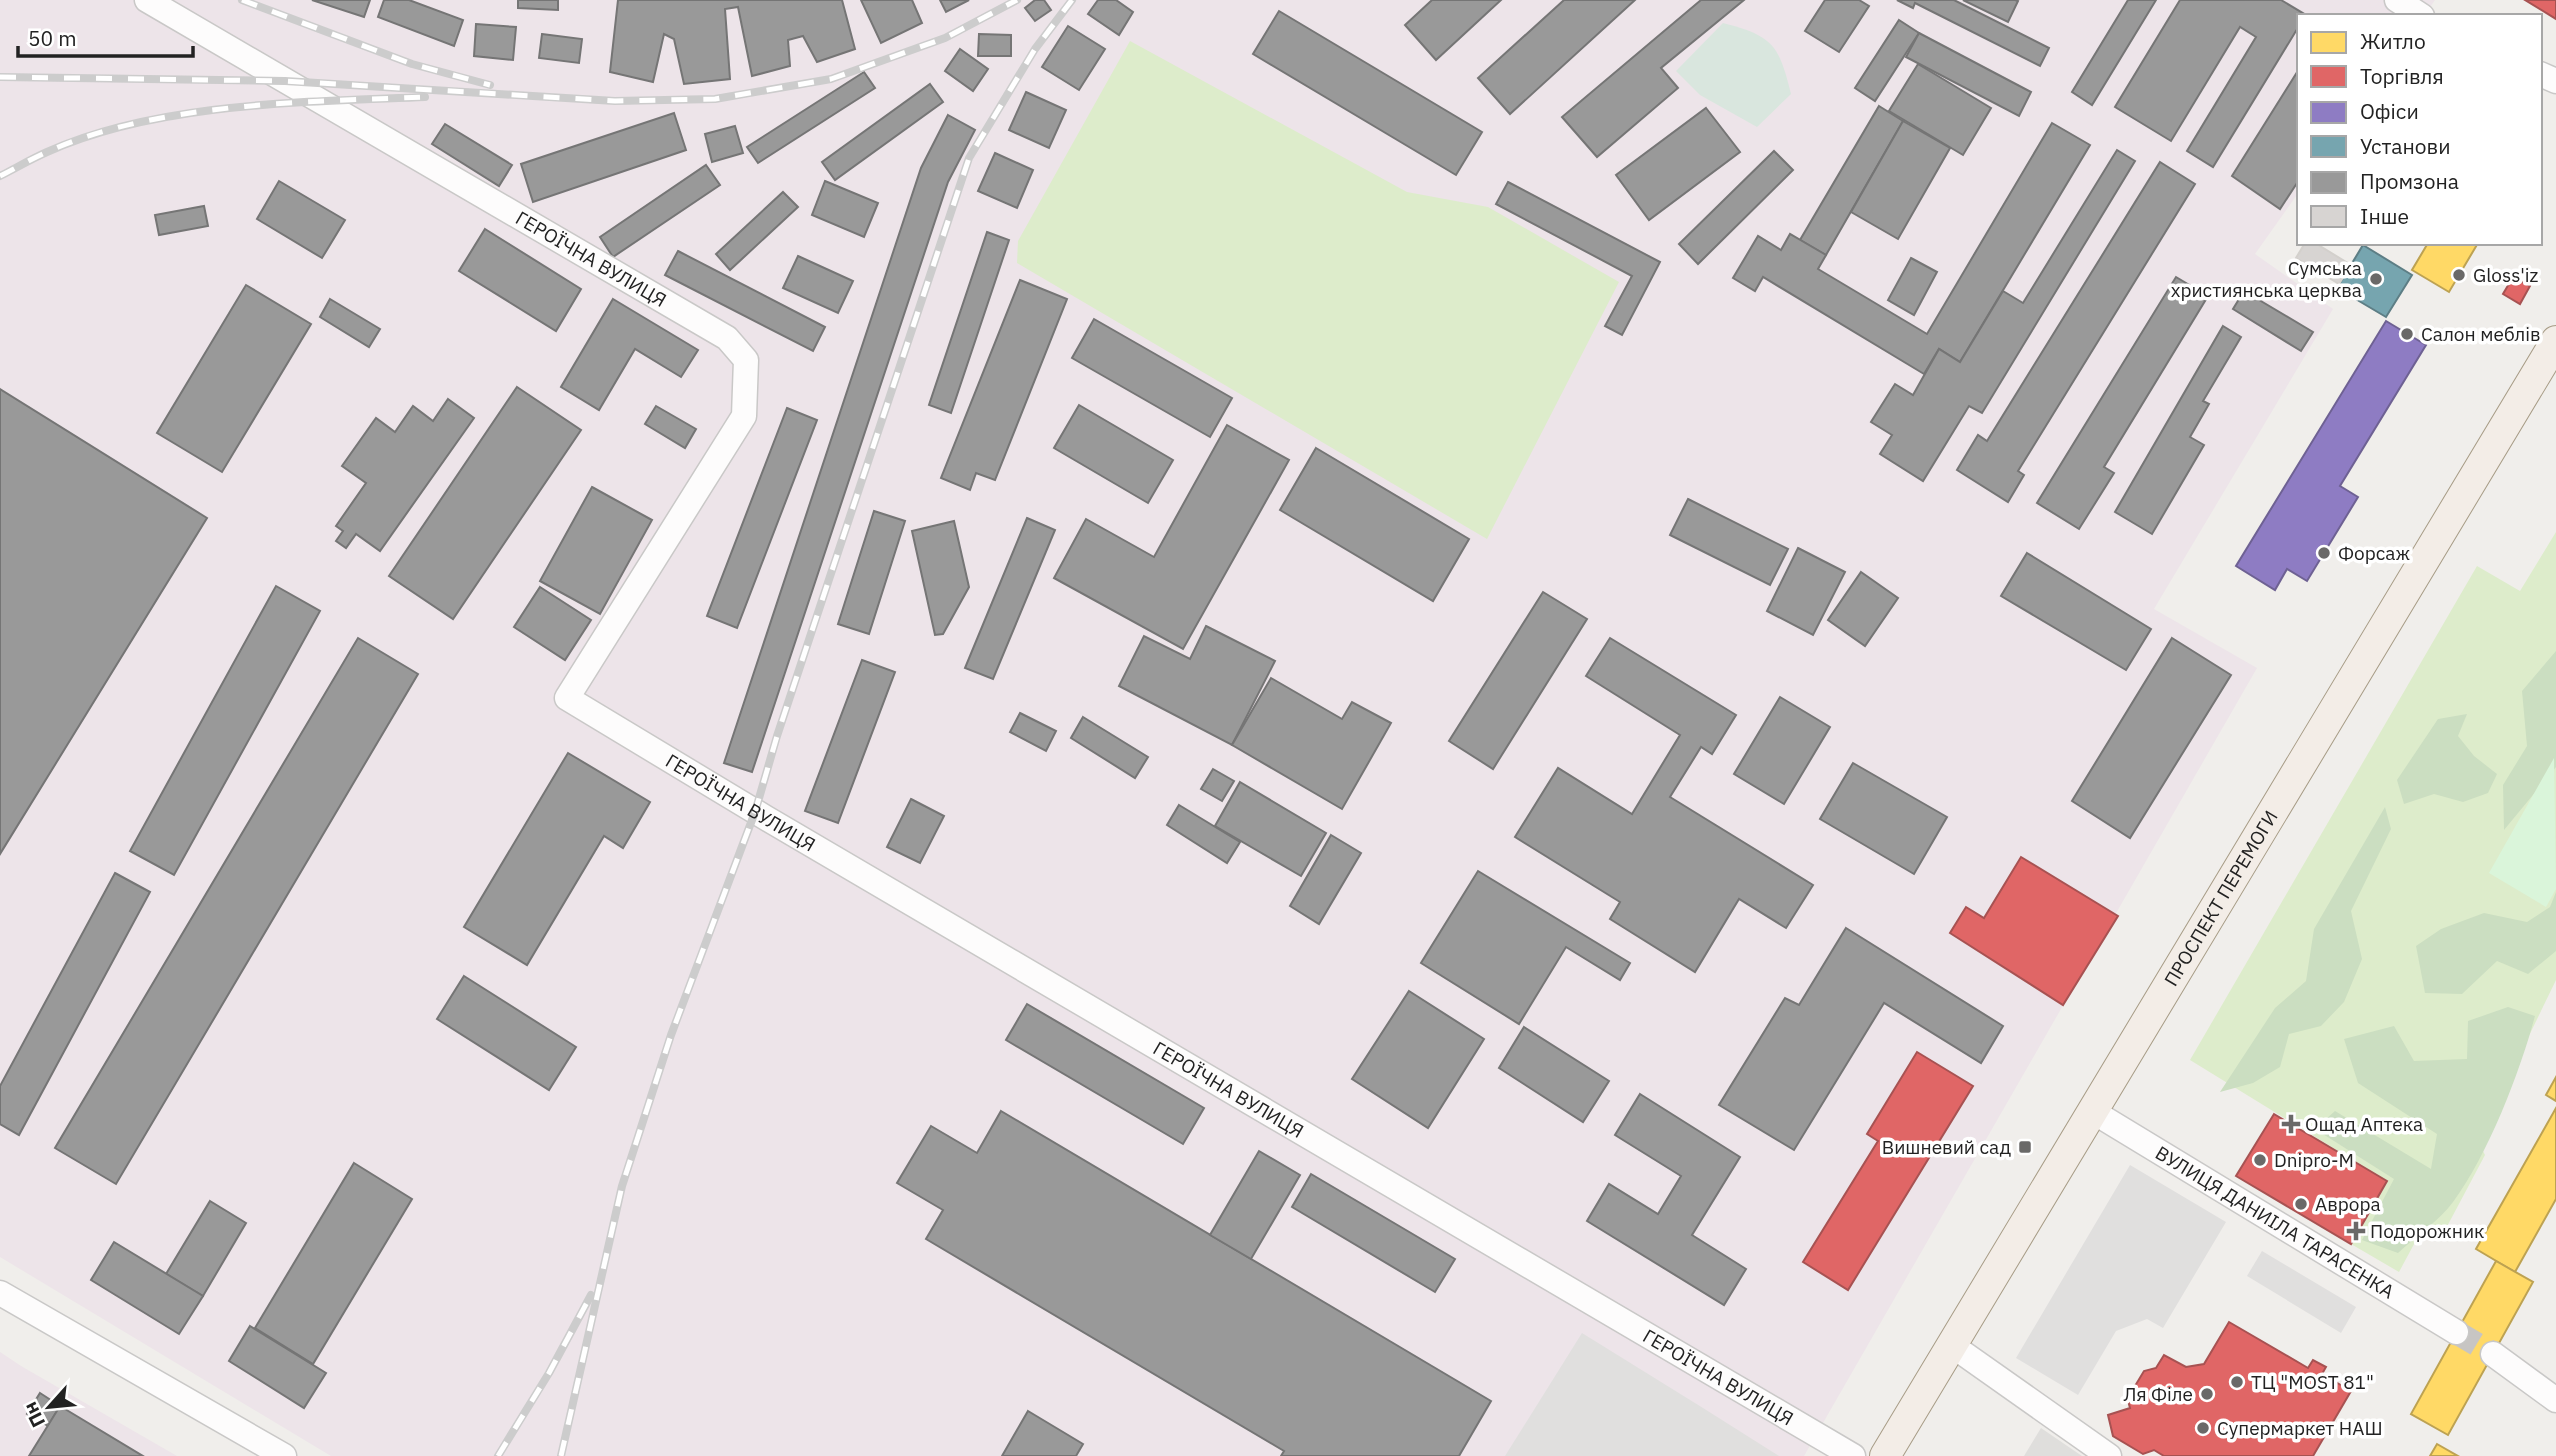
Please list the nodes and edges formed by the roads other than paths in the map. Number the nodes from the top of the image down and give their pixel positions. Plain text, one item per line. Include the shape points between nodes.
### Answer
1 (147, 0) edge
2 (2397, 0) edge
3 (2420, 14) edge
4 (2556, 341) edge
5 (2092, 1111) junction
6 (0, 1293) edge
7 (2456, 1332) tunnel mouth
8 (1952, 1346) junction
9 (2493, 1354) tunnel mouth
10 (2556, 1400) edge
11 (284, 1456) edge
12 (1853, 1456) edge
13 (1885, 1456) edge
14 (2109, 1456) edge

1 - 12 street, ГЕРОЇЧНА ВУЛИЦЯ via 727,338 746,360 744,416 567,698
2 - 3 street
4 - 5 main road, ПРОСПЕКТ ПЕРЕМОГИ
5 - 7 street, ВУЛИЦЯ ДАНИІЛА ТАРАСЕНКА
5 - 8 main road, ПРОСПЕКТ ПЕРЕМОГИ
6 - 11 street
8 - 13 main road, ПРОСПЕКТ ПЕРЕМОГИ
8 - 14 street
9 - 10 street

